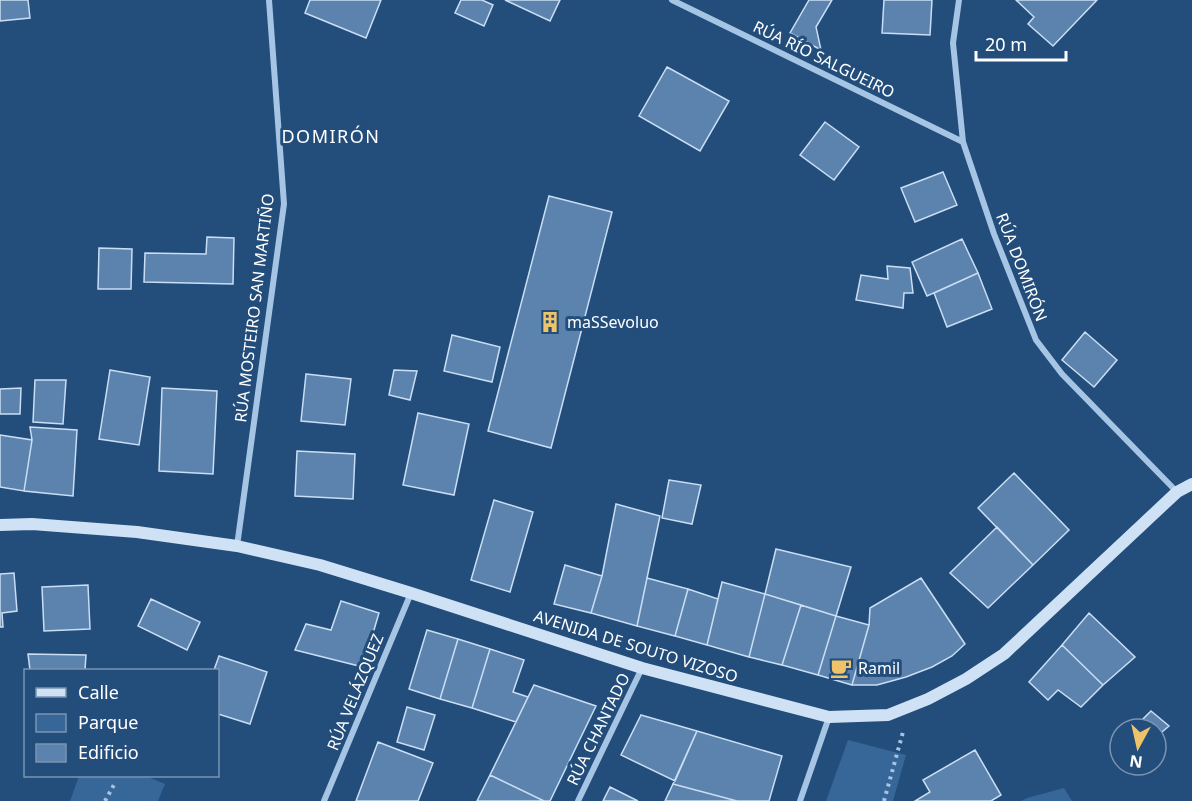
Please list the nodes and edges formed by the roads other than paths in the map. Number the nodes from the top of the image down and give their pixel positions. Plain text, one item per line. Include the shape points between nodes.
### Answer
1 (269, 0) edge
2 (672, 0) edge
3 (959, 0) edge
4 (963, 142) junction
5 (1192, 484) edge
6 (1177, 492) junction
7 (0, 525) edge
8 (237, 546) junction
9 (411, 592) junction
10 (642, 668) junction
11 (829, 717) junction
12 (324, 801) edge
13 (578, 801) edge
14 (800, 801) edge

1 - 8 street, RÚA MOSTEIRO SAN MARTIÑO via 284,204
2 - 4 street, RÚA RÍO SALGUEIRO
3 - 4 street, RÚA DOMIRÓN via 953,43
4 - 6 street, RÚA DOMIRÓN via 1035,340 1062,374
5 - 6 street, AVENIDA DE SOUTO VIZOSO
6 - 11 street, AVENIDA DE SOUTO VIZOSO via 1004,654 966,679 888,715
7 - 8 street, AVENIDA DE SOUTO VIZOSO via 137,532
8 - 9 street, AVENIDA DE SOUTO VIZOSO
9 - 10 street, AVENIDA DE SOUTO VIZOSO
9 - 12 street, RÚA VELÁZQUEZ
10 - 11 street, AVENIDA DE SOUTO VIZOSO
10 - 13 street, RÚA CHANTADO
11 - 14 street

